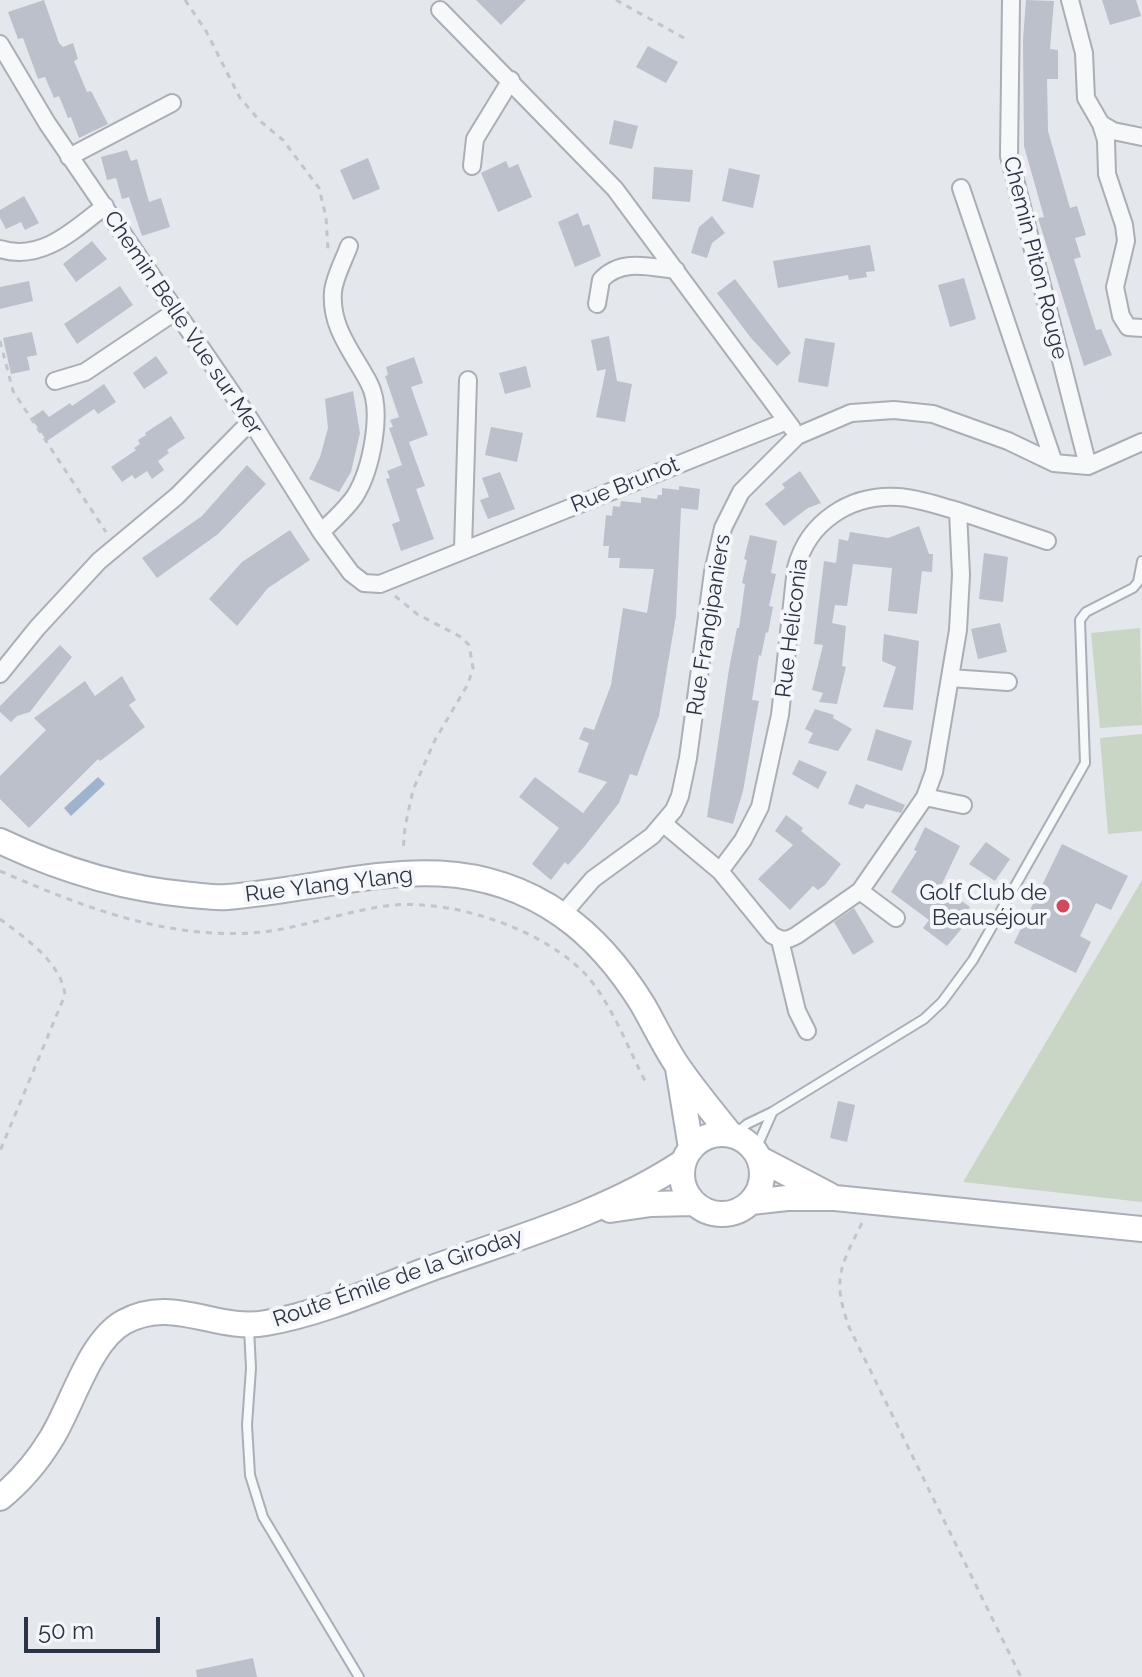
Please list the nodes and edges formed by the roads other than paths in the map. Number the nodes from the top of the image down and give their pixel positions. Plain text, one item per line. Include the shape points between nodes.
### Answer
1 (1011, 0) edge
2 (1070, 0) edge
3 (440, 10) dead end
4 (3, 55) edge
5 (511, 80) junction
6 (172, 103) dead end
7 (1101, 124) junction
8 (1142, 137) edge
9 (69, 157) junction
10 (472, 166) dead end
11 (961, 188) dead end
12 (105, 206) junction
13 (349, 246) dead end
14 (0, 249) edge
15 (676, 270) junction
16 (597, 304) dead end
17 (176, 311) junction
18 (1142, 328) edge
19 (468, 380) dead end
20 (55, 381) dead end
21 (251, 421) junction
22 (787, 421) junction
23 (797, 436) junction
24 (1142, 442) edge
25 (1054, 463) junction
26 (1088, 466) junction
27 (958, 511) junction
28 (321, 532) junction
29 (1047, 541) dead end
30 (463, 549) junction
31 (1142, 561) edge
32 (380, 584) joint
33 (0, 674) edge
34 (950, 678) junction
35 (1008, 682) dead end
36 (925, 797) junction
37 (963, 805) dead end
38 (664, 824) junction
39 (0, 841) edge
40 (720, 871) junction
41 (860, 891) junction
42 (562, 915) junction
43 (896, 918) dead end
44 (780, 940) junction
45 (807, 1031) dead end
46 (678, 1066) junction
47 (772, 1112) junction
48 (732, 1135) junction
49 (687, 1155) junction
50 (758, 1155) junction
51 (835, 1198) junction
52 (751, 1202) junction
53 (694, 1203) junction
54 (557, 1223) junction
55 (1142, 1229) edge
56 (249, 1324) junction
57 (0, 1498) edge
58 (359, 1677) edge

1 - 26 street, Chemin Piton Rouge via 1011,171
2 - 7 street via 1084,53 1086,98
3 - 5 street
4 - 9 street, Chemin Belle Vue sur Mer
5 - 10 street via 475,139
5 - 15 street via 615,189
6 - 9 street
7 - 8 street
7 - 18 street via 1107,174 1126,241 1115,287 1117,304 1128,327
9 - 12 street, Chemin Belle Vue sur Mer
11 - 25 street, Chemin Piton Rouge
12 - 14 street via 38,252
12 - 17 street, Chemin Belle Vue sur Mer
13 - 28 street via 333,290 333,307 346,347 371,385 375,424 370,462 355,495
15 - 16 street via 631,265 615,269 601,280
15 - 22 street
17 - 20 street via 85,372
17 - 21 street, Chemin Belle Vue sur Mer
19 - 30 street
21 - 28 street, Chemin Belle Vue sur Mer
21 - 33 street via 177,496 115,546
22 - 23 street
22 - 30 street, Rue Brunot
23 - 25 street, Rue Frangipaniers via 851,413 933,414
23 - 38 street, Rue Frangipaniers via 741,492 723,528 688,758 680,796
24 - 26 street, Rue Frangipaniers
25 - 26 street, Rue Frangipaniers
27 - 29 street, Rue Heliconia
27 - 34 street via 959,617
27 - 40 street, Rue Heliconia via 902,497 878,497 841,510 812,531 796,568 780,715 760,807
28 - 32 street, Chemin Belle Vue sur Mer via 351,573 364,583
30 - 32 street, Rue Brunot
31 - 47 lane via 1133,588 1080,620 1085,763 973,960 924,1019
34 - 35 street
34 - 36 street
36 - 37 street
36 - 41 street
38 - 40 street
38 - 42 street, Rue Frangipaniers via 593,879
39 - 42 main road, Rue Ylang Ylang via 86,876 152,891 225,898 402,872 460,875 507,885
40 - 44 street
41 - 43 street
41 - 44 street via 790,940
42 - 46 main road, Rue Ylang Ylang via 607,954
44 - 45 street
46 - 48 main road
46 - 49 main road
47 - 48 lane
47 - 50 lane
48 - 49 main road via 709,1136
48 - 50 main road
49 - 53 main road via 683,1185
49 - 54 main road via 654,1181
50 - 51 main road
50 - 52 main road via 762,1182
51 - 52 main road
51 - 55 main road
52 - 53 main road via 729,1214
53 - 54 main road via 618,1207
54 - 56 main road, Route Émile de la Giroday via 314,1311
56 - 57 main road, Route Émile de la Giroday via 166,1310 122,1323 96,1352 52,1439 20,1482
56 - 58 lane via 250,1475 263,1517

